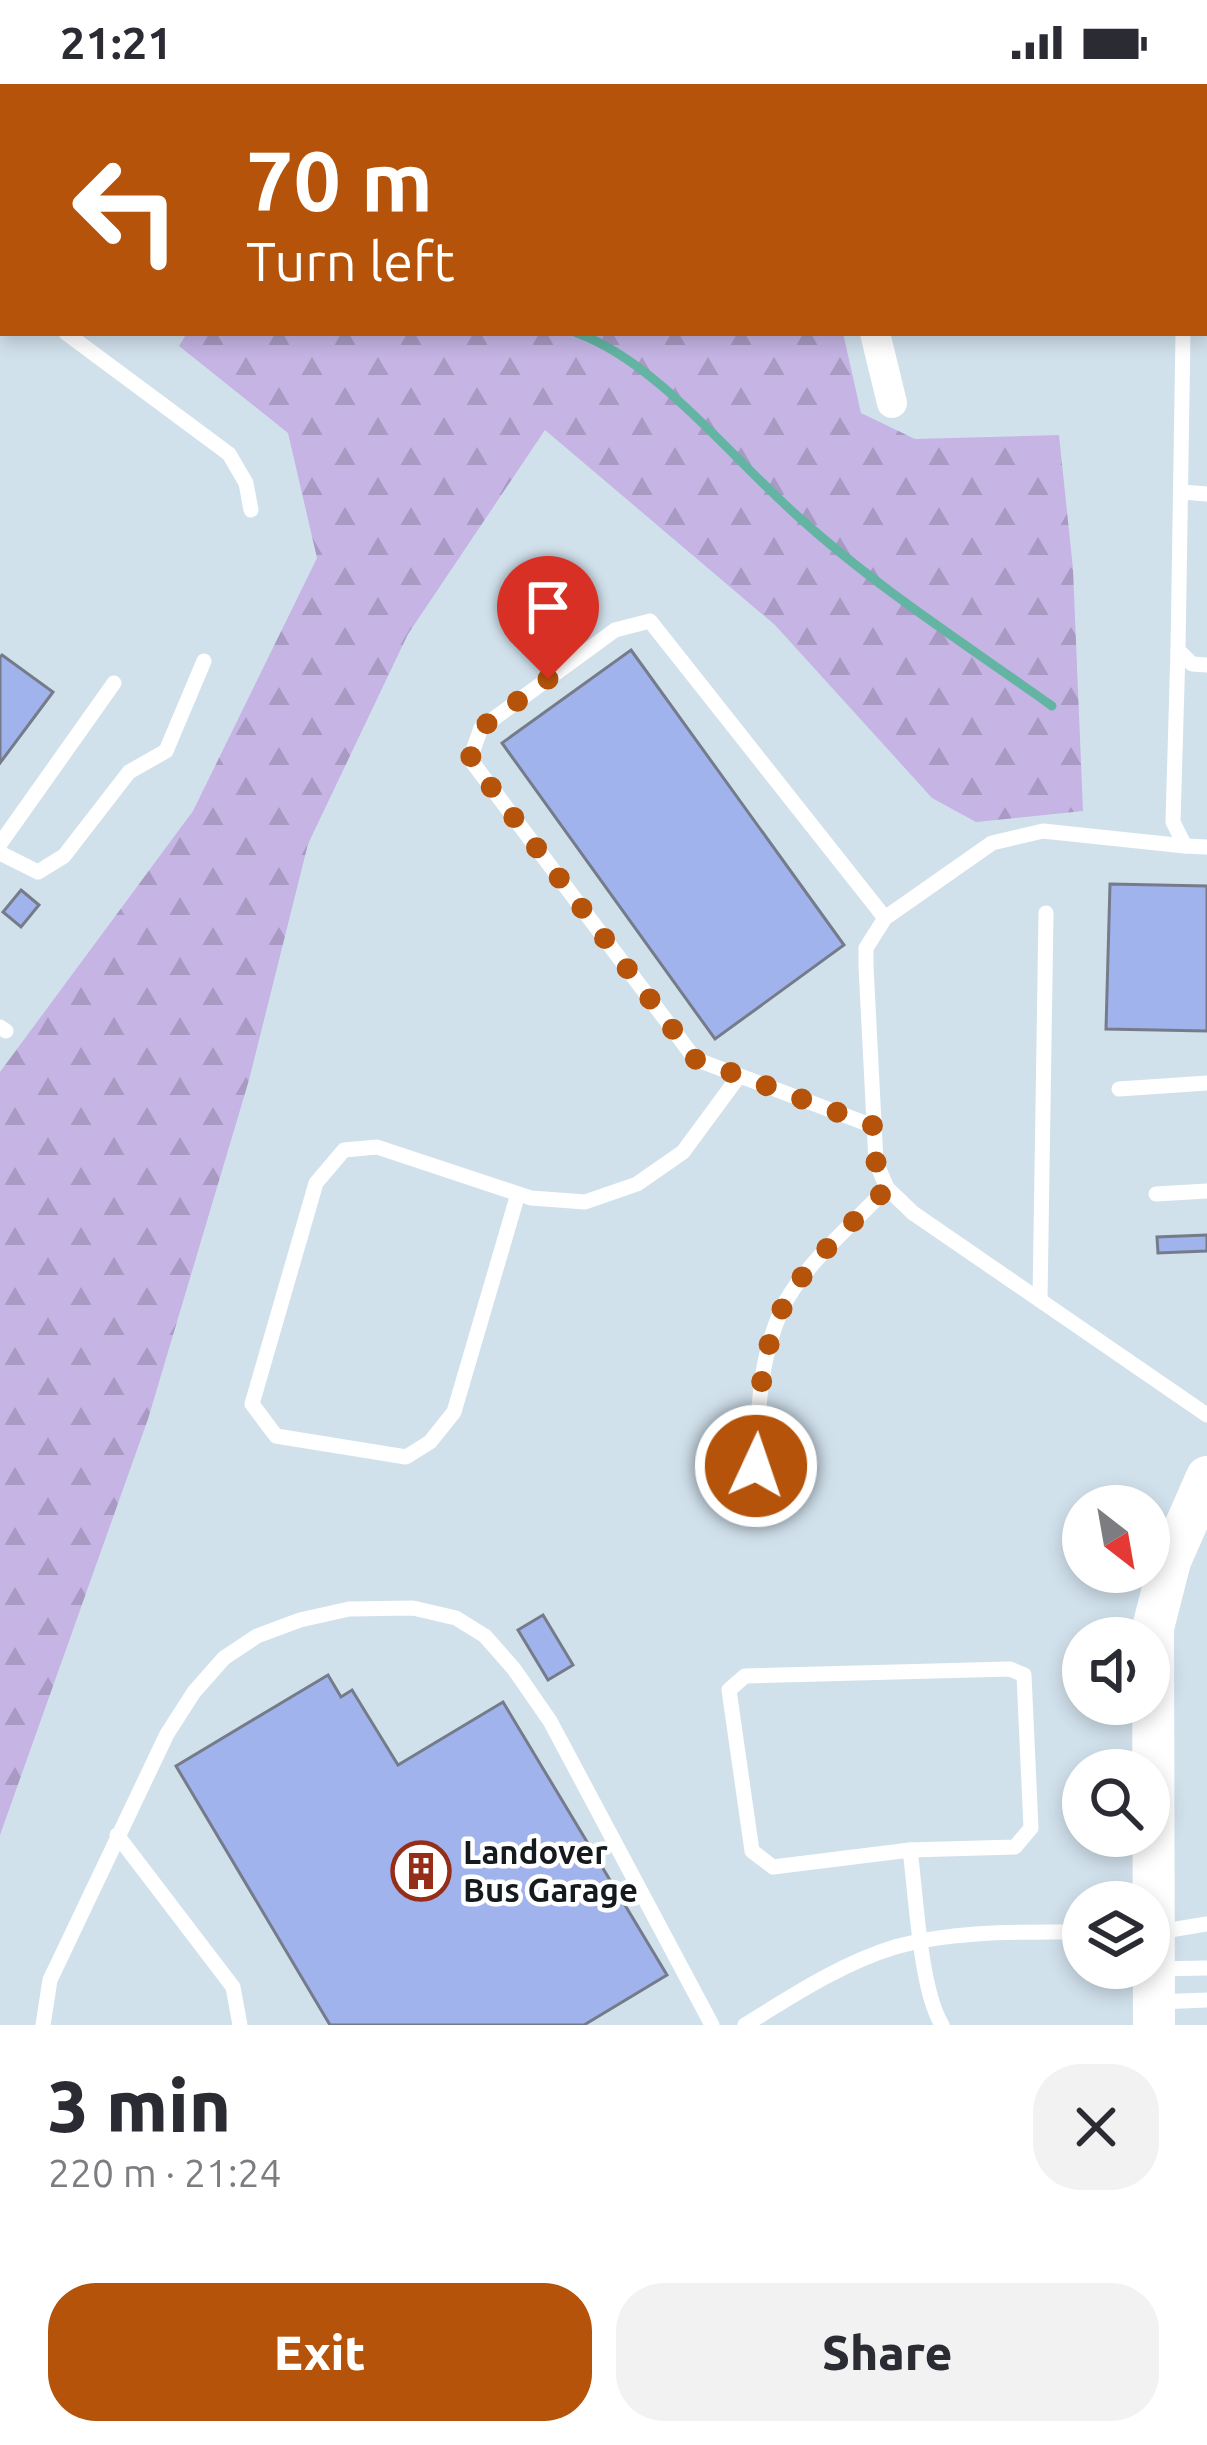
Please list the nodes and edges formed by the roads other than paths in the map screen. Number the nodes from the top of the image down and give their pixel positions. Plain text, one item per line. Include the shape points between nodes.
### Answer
1 (70, 336) edge
2 (876, 336) edge
3 (1183, 336) edge
4 (892, 403) dead end
5 (1183, 492) junction
6 (1207, 494) edge
7 (251, 510) dead end
8 (1178, 650) junction
9 (204, 662) dead end
10 (1207, 665) edge
11 (114, 682) dead end
12 (1185, 846) junction
13 (1207, 847) edge
14 (0, 848) edge
15 (1046, 913) dead end
16 (885, 918) junction
17 (739, 1076) junction
18 (1207, 1083) edge
19 (1119, 1088) dead end
20 (874, 1126) junction
21 (887, 1188) junction
22 (1207, 1191) edge
23 (1156, 1193) dead end
24 (518, 1194) junction
25 (1040, 1300) junction
26 (1207, 1415) edge
27 (756, 1466) dead end
28 (1207, 1477) edge
29 (118, 1835) junction
30 (910, 1850) junction
31 (1153, 1881) edge
32 (1207, 1924) edge
33 (1062, 1932) edge
34 (922, 1941) junction
35 (1170, 1957) edge
36 (1207, 1968) edge
37 (1170, 1971) edge
38 (1170, 1981) edge
39 (1207, 2000) edge
40 (43, 2025) edge
41 (240, 2025) edge
42 (712, 2025) edge
43 (745, 2025) edge
44 (942, 2025) edge

1 - 7 lane via 230,454
2 - 4 street
3 - 5 lane
5 - 6 lane
5 - 8 lane
8 - 10 lane via 1192,664
8 - 12 lane via 1173,822
9 - 14 lane via 166,751 129,772 64,856 38,872
11 - 14 lane
12 - 13 lane
12 - 16 lane via 1043,831 1009,838
15 - 25 lane
16 - 17 lane via 650,621 615,630 481,728 470,759 695,1059
16 - 20 lane via 866,948
17 - 20 lane
17 - 24 lane via 683,1152 637,1184 585,1202
18 - 19 lane
20 - 21 lane
21 - 25 lane
21 - 27 lane via 782,1308 760,1381
22 - 23 lane
24 - 24 lane via 377,1147 344,1150 316,1183 252,1404 276,1436 406,1457 430,1442 454,1412
25 - 26 lane
28 - 31 main road via 1170,1561 1153,1628
29 - 40 lane via 50,1980
29 - 41 lane via 233,1987
29 - 42 lane via 194,1693 256,1636 349,1609 413,1608 456,1618 485,1636 550,1721
30 - 30 lane via 1015,1846 1031,1828 1024,1675 1010,1669 745,1676 729,1690 752,1852 772,1867
30 - 34 lane
32 - 35 lane
33 - 34 lane
34 - 43 lane via 838,1971
34 - 44 lane
36 - 37 lane
38 - 39 lane

